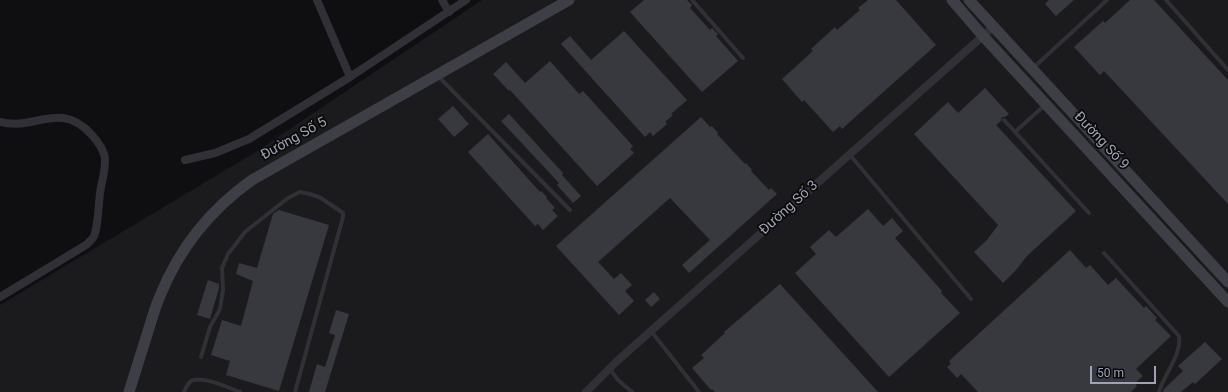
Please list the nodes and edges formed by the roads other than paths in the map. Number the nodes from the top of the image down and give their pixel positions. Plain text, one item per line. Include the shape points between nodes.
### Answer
1 (317, 0) edge
2 (442, 0) edge
3 (466, 0) edge
4 (569, 0) edge
5 (692, 0) edge
6 (952, 0) edge
7 (969, 0) edge
8 (1107, 0) edge
9 (1166, 0) edge
10 (449, 12) junction
11 (993, 27) junction
12 (983, 36) junction
13 (744, 58) dead end
14 (1032, 69) junction
15 (1228, 70) edge
16 (438, 75) junction
17 (350, 77) junction
18 (1046, 104) junction
19 (1004, 120) dead end
20 (0, 122) edge
21 (1015, 132) junction
22 (849, 154) junction
23 (185, 160) dead end
24 (570, 210) dead end
25 (1088, 213) dead end
26 (1104, 253) dead end
27 (1228, 282) edge
28 (0, 297) edge
29 (971, 298) dead end
30 (1228, 302) edge
31 (651, 331) junction
32 (201, 358) dead end
33 (610, 368) junction
34 (129, 392) edge
35 (184, 392) edge
36 (240, 392) edge
37 (295, 392) edge
38 (586, 392) edge
39 (632, 392) edge
40 (699, 392) edge
41 (1158, 392) edge

1 - 17 street
2 - 10 street
3 - 10 street
4 - 16 street, Đường Số 5
5 - 13 lane
6 - 12 street, Đường Số 9
7 - 11 street, Đường Số 9
8 - 14 lane
9 - 15 lane
10 - 17 street
11 - 12 street, Đường Số 3
11 - 14 street, Đường Số 9
12 - 18 street, Đường Số 9
12 - 22 street, Đường Số 3
14 - 27 street, Đường Số 9
16 - 24 lane
16 - 34 street, Đường Số 5 via 252,180 233,193 213,212 178,259 160,296
17 - 23 street via 249,139 215,153
18 - 21 lane
18 - 30 street, Đường Số 9
19 - 21 lane
20 - 28 street via 28,123 60,117 74,120 97,140 106,161 94,237 86,245
21 - 25 lane
22 - 29 lane
22 - 31 street, Đường Số 3
26 - 41 lane via 1179,336 1177,353
31 - 33 street, Đường Số 3
31 - 40 lane
32 - 37 lane via 210,327 220,309 223,290 222,268 228,254 245,232 288,198 300,192 310,194 340,210 343,217
33 - 38 street, Đường Số 3
33 - 39 lane via 618,380
35 - 36 lane via 190,382 202,380

